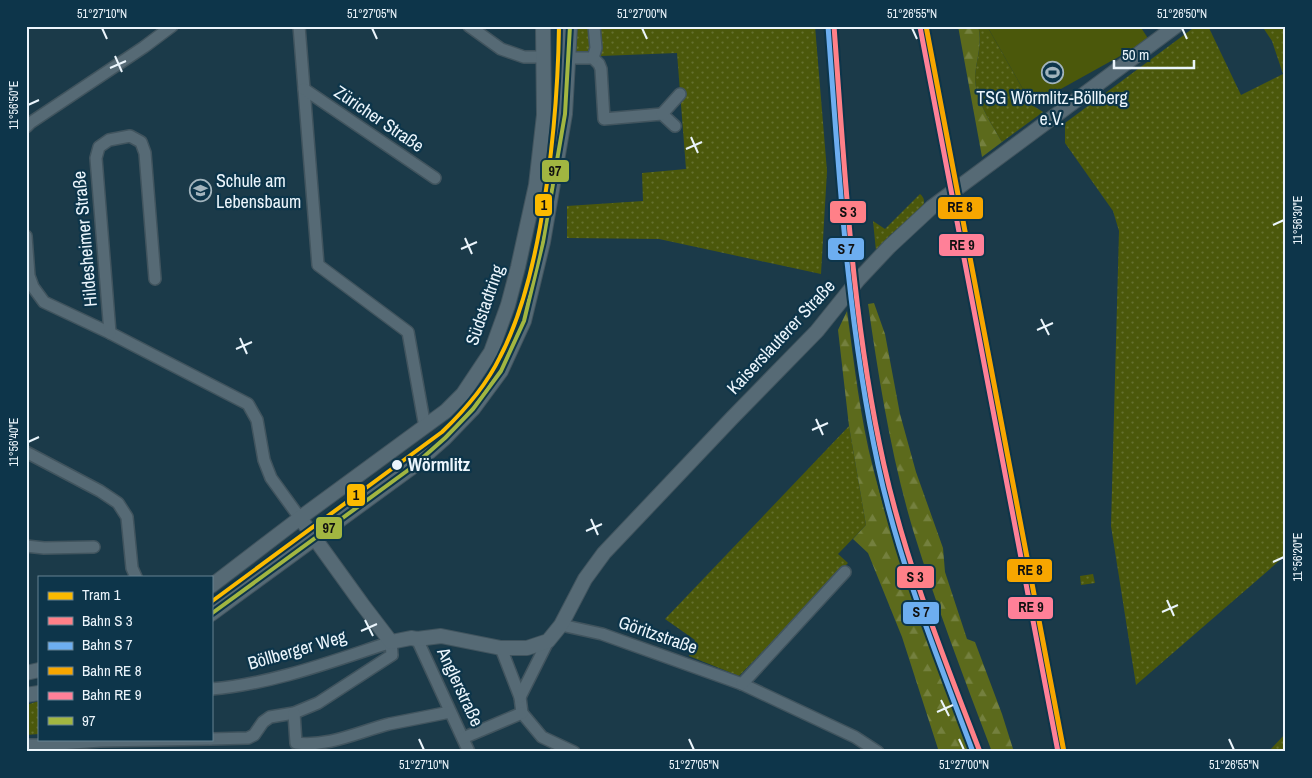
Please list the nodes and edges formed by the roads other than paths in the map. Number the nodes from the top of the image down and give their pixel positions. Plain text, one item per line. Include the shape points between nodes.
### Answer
1 (172, 26) edge
2 (299, 26) edge
3 (469, 26) edge
4 (543, 26) edge
5 (570, 26) edge
6 (594, 26) edge
7 (1176, 26) edge
8 (544, 58) junction
9 (569, 58) junction
10 (593, 58) junction
11 (304, 89) junction
12 (680, 94) dead end
13 (662, 114) junction
14 (675, 126) dead end
15 (26, 127) edge
16 (435, 178) dead end
17 (26, 236) edge
18 (155, 279) dead end
19 (110, 333) junction
20 (424, 427) junction
21 (26, 452) edge
22 (300, 518) junction
23 (315, 539) junction
24 (26, 546) edge
25 (94, 547) dead end
26 (845, 572) dead end
27 (136, 576) edge
28 (212, 585) edge
29 (212, 613) edge
30 (561, 625) junction
31 (417, 639) junction
32 (548, 641) junction
33 (391, 642) junction
34 (501, 648) junction
35 (742, 684) junction
36 (212, 689) edge
37 (520, 698) junction
38 (450, 712) junction
39 (522, 713) junction
40 (294, 714) junction
41 (464, 738) junction
42 (212, 739) edge
43 (155, 740) edge
44 (26, 745) edge
45 (573, 751) edge
46 (469, 752) edge
47 (878, 752) edge

1 - 15 street
2 - 11 street, Züricher Straße
3 - 8 street via 501,49 524,57
4 - 8 street, Südstadtring
5 - 9 street
6 - 10 street via 596,48
7 - 30 street, Kaiserslauterer Straße via 935,205 889,247 817,331 604,553 589,573
8 - 20 street, Südstadtring via 544,115 536,185 508,305 491,352 463,394
9 - 10 street
9 - 23 street via 563,132 539,260 524,321 501,371 473,410 445,438 399,478
10 - 13 street via 601,69 604,118
11 - 16 street, Züricher Straße
11 - 20 street, Züricher Straße via 318,265 408,332
12 - 13 street
13 - 14 street
17 - 19 street, Hildesheimer Straße via 30,276 33,287 44,302
18 - 19 street, Hildesheimer Straße via 145,153 141,142 130,136 109,140 99,148 96,158
19 - 22 street, Hildesheimer Straße via 248,404 257,420 264,460 271,478
20 - 22 street, Südstadtring
21 - 27 street via 118,503 127,517
22 - 23 street
22 - 28 street, Südstadtring
23 - 29 street
23 - 33 street
24 - 25 street
26 - 35 street
30 - 32 street
30 - 35 street, Göritzstraße via 602,634
31 - 33 street, Böllberger Weg
31 - 34 street, Böllberger Weg via 441,636
31 - 38 street, Anglerstraße
32 - 34 street, Böllberger Weg via 527,648
32 - 37 street
33 - 36 street, Böllberger Weg via 309,669
33 - 40 street via 392,655 318,703
34 - 37 street
35 - 47 street, Göritzstraße via 854,737
37 - 39 street
38 - 40 street via 311,745 296,743
38 - 41 street, Anglerstraße
39 - 41 street
39 - 45 street via 542,737
40 - 42 street via 270,717 248,738
41 - 46 street, Anglerstraße
43 - 44 street

